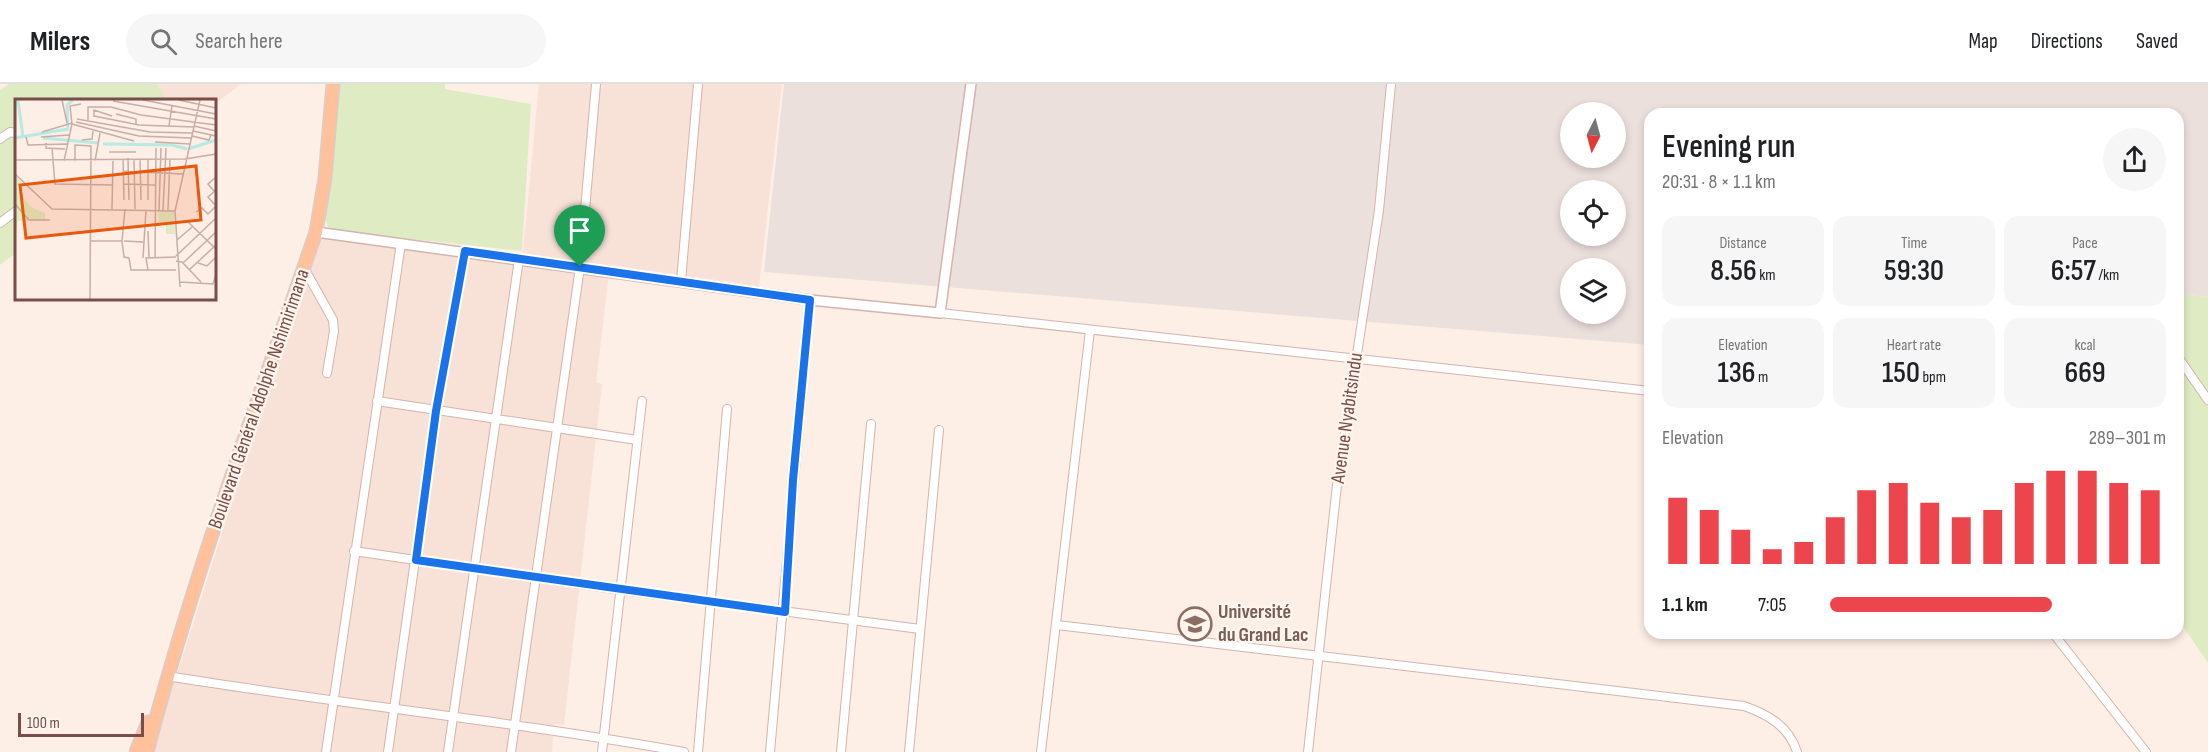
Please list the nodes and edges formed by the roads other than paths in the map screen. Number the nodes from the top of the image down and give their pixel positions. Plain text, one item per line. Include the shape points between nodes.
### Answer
1 (333, 84) edge
2 (596, 84) edge
3 (698, 84) edge
4 (971, 84) edge
5 (1391, 84) edge
6 (15, 134) edge
7 (0, 139) edge
8 (15, 212) edge
9 (0, 223) edge
10 (316, 232) junction
11 (401, 243) junction
12 (465, 251) junction
13 (519, 260) junction
14 (580, 267) junction
15 (304, 268) junction
16 (681, 281) junction
17 (810, 300) junction
18 (940, 314) junction
19 (1090, 330) junction
20 (1355, 357) junction
21 (2184, 366) edge
22 (327, 373) dead end
23 (1644, 390) edge
24 (2208, 400) edge
25 (377, 401) junction
26 (642, 401) dead end
27 (727, 409) dead end
28 (436, 411) junction
29 (497, 419) junction
30 (871, 424) dead end
31 (556, 428) junction
32 (939, 430) dead end
33 (637, 440) junction
34 (354, 551) junction
35 (416, 560) junction
36 (476, 569) junction
37 (535, 577) junction
38 (621, 590) junction
39 (710, 602) junction
40 (785, 612) junction
41 (852, 620) junction
42 (1057, 625) junction
43 (920, 629) junction
44 (2058, 639) edge
45 (1318, 654) junction
46 (167, 676) junction
47 (334, 702) junction
48 (156, 708) junction
49 (395, 710) junction
50 (453, 718) junction
51 (514, 726) junction
52 (603, 737) junction
53 (136, 752) edge
54 (147, 752) edge
55 (326, 752) edge
56 (388, 752) edge
57 (448, 752) edge
58 (511, 752) edge
59 (602, 752) edge
60 (684, 752) edge
61 (698, 752) edge
62 (770, 752) edge
63 (841, 752) edge
64 (909, 752) edge
65 (1041, 752) edge
66 (1308, 752) edge
67 (1797, 752) edge
68 (2146, 752) edge

1 - 10 main road, Boulevard Général Adolphe Nshimirimana
2 - 14 street
3 - 16 street
4 - 18 street
5 - 20 street, Avenue Nyabitsindu via 1379,210
6 - 7 street via 10,132
8 - 9 street
10 - 11 street
10 - 15 main road, Boulevard Général Adolphe Nshimirimana
11 - 12 street
11 - 25 street
12 - 13 street
12 - 28 street
13 - 14 street
13 - 29 street
14 - 16 street
14 - 31 street
15 - 22 street via 333,320
15 - 46 main road, Boulevard Général Adolphe Nshimirimana
16 - 17 street
17 - 18 street
17 - 40 street
18 - 19 street
19 - 20 street
19 - 42 street
20 - 23 street
20 - 45 street, Avenue Nyabitsindu
21 - 24 street
25 - 28 street
25 - 34 street
26 - 33 street
27 - 39 street
28 - 29 street
28 - 35 street
29 - 31 street
29 - 36 street
30 - 41 street
31 - 33 street
31 - 37 street
32 - 43 street
33 - 38 street
34 - 35 street
34 - 47 street
35 - 36 street
35 - 49 street
36 - 37 street
36 - 50 street
37 - 38 street
37 - 51 street
38 - 39 street
38 - 52 street
39 - 40 street
39 - 61 street
40 - 41 street
40 - 62 street
41 - 43 street
41 - 63 street
42 - 45 street
42 - 65 street
43 - 64 street
44 - 68 street
45 - 66 street, Avenue Nyabitsindu
45 - 67 street via 1744,706 1774,719
46 - 47 street
46 - 48 main road, Boulevard Général Adolphe Nshimirimana
47 - 49 street
47 - 55 street
48 - 53 main road, Boulevard Général Adolphe Nshimirimana
48 - 54 main road, Boulevard Général Adolphe Nshimirimana
49 - 50 street
49 - 56 street
50 - 51 street
50 - 57 street
51 - 52 street
51 - 58 street
52 - 59 street
52 - 60 street

